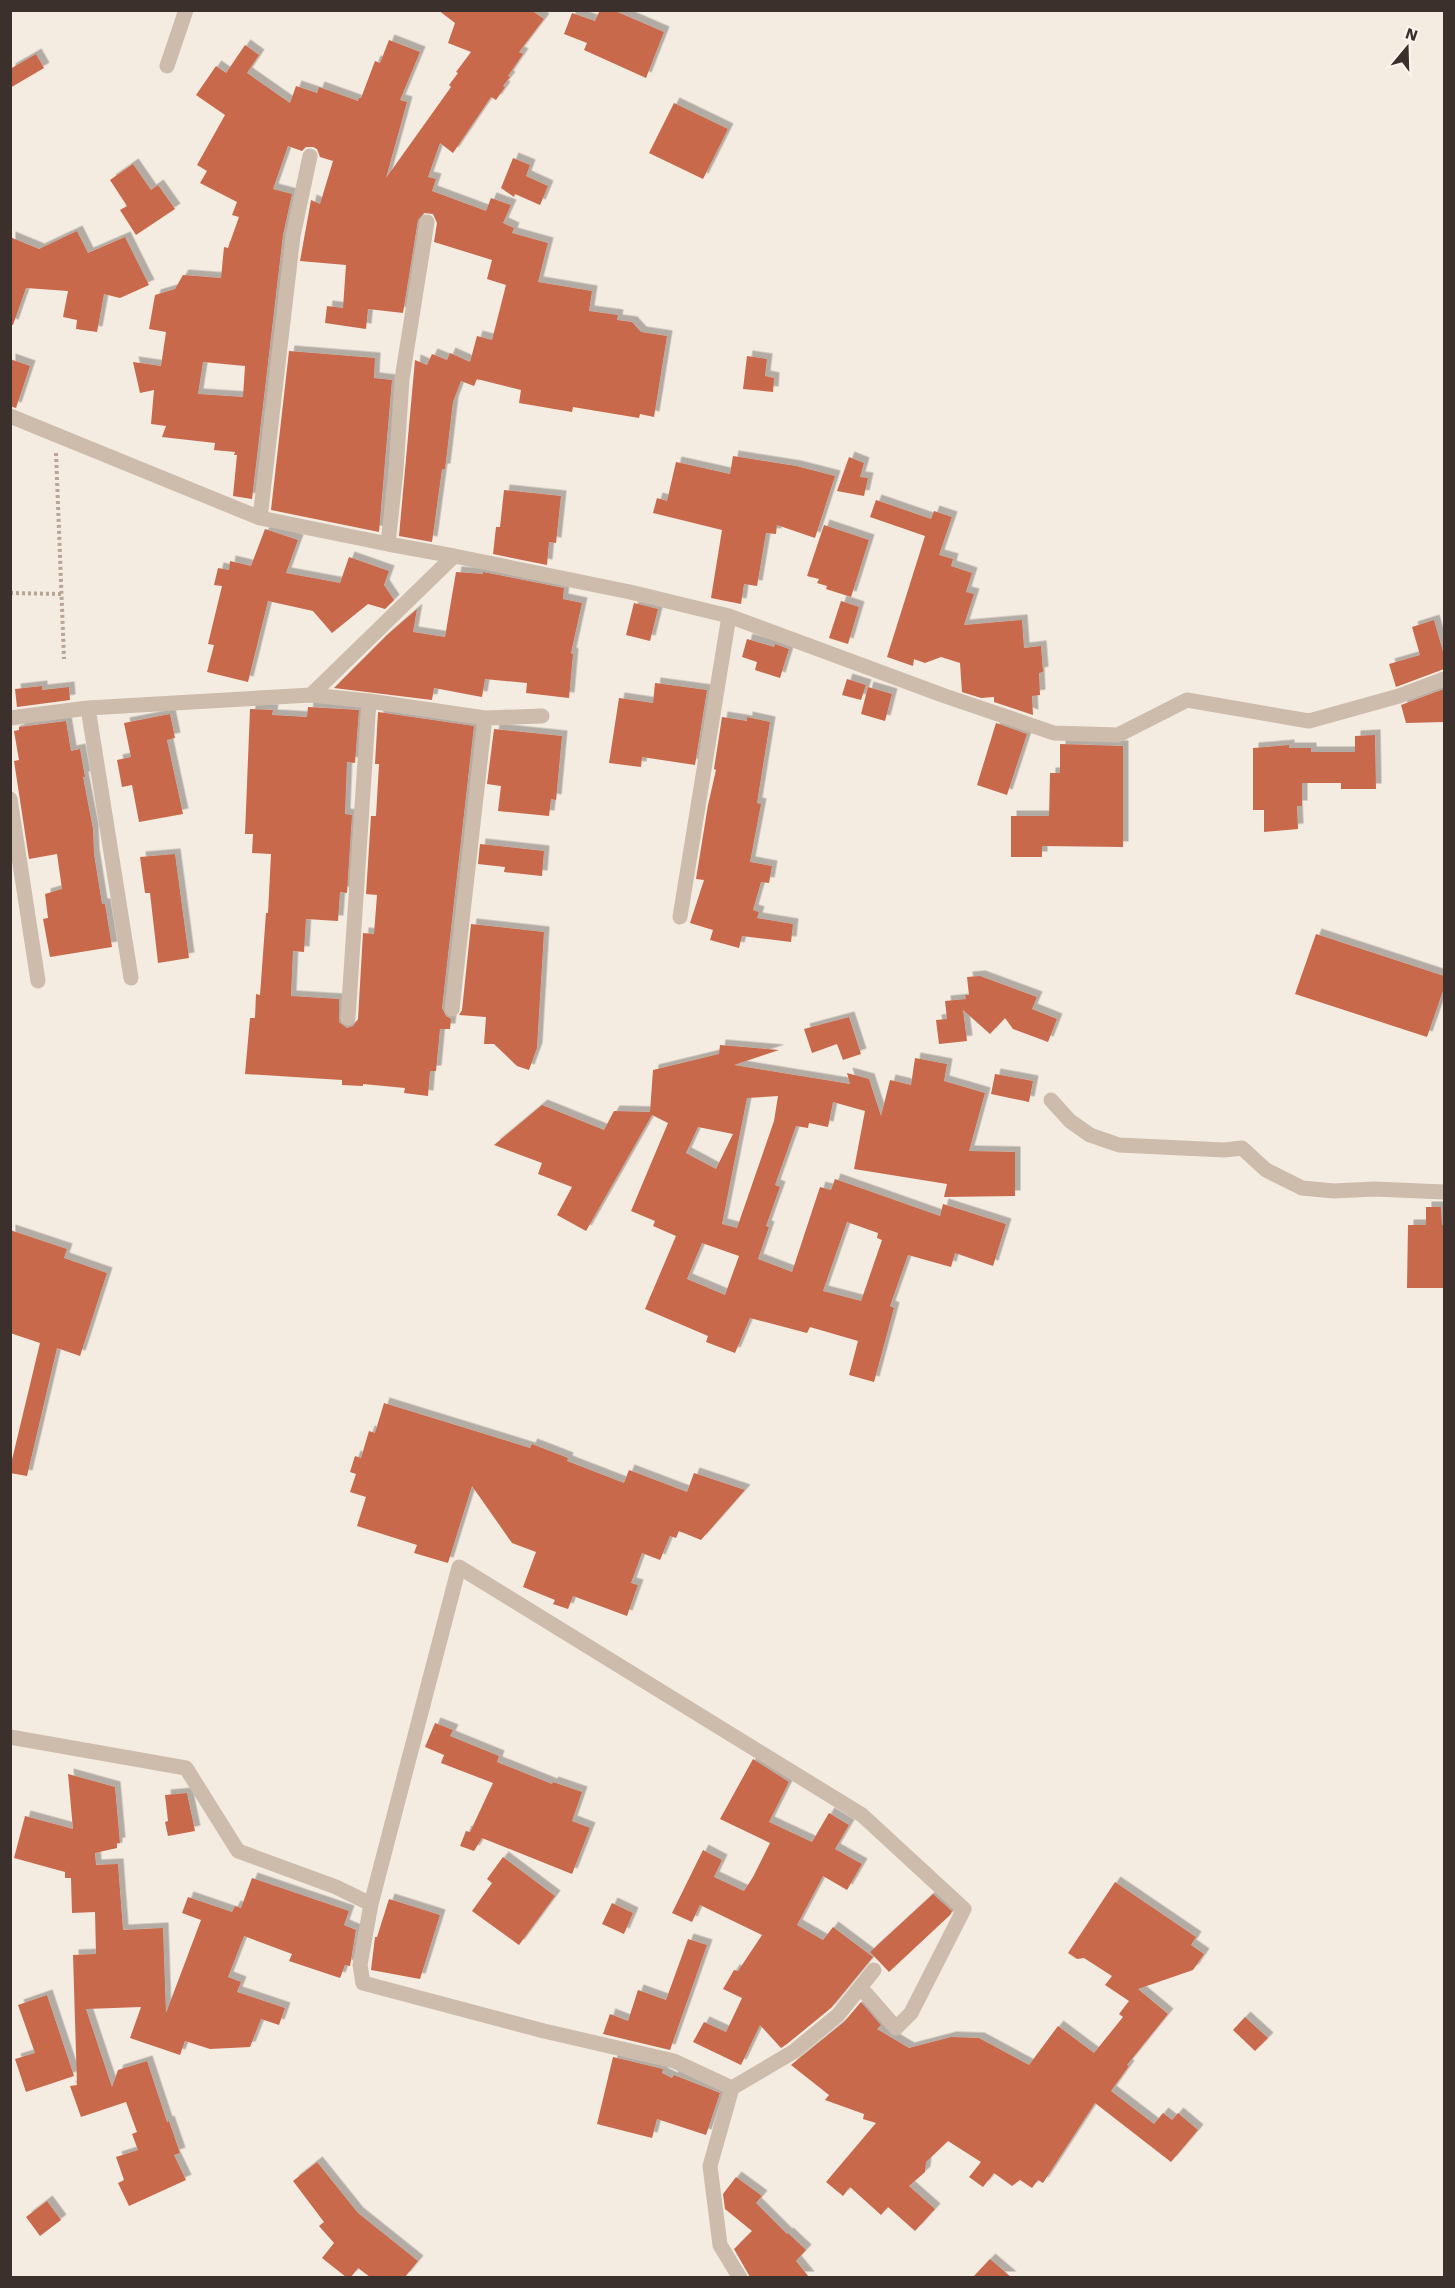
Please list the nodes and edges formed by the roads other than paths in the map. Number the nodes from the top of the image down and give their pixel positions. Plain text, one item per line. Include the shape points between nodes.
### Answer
1 (186, 10) edge
2 (167, 66) dead end
3 (310, 156) dead end
4 (427, 222) dead end
5 (10, 416) edge
6 (260, 518) junction
7 (388, 544) junction
8 (454, 556) junction
9 (729, 616) junction
10 (1444, 679) edge
11 (311, 695) junction
12 (369, 701) junction
13 (88, 708) junction
14 (542, 716) dead end
15 (10, 718) edge
16 (484, 718) junction
17 (10, 799) edge
18 (680, 917) dead end
19 (131, 978) dead end
20 (38, 981) dead end
21 (452, 1009) dead end
22 (348, 1018) dead end
23 (1051, 1100) dead end
24 (1444, 1192) edge
25 (10, 1737) edge
26 (371, 1904) junction
27 (874, 1970) dead end
28 (861, 1988) junction
29 (732, 2088) junction
30 (740, 2277) edge

1 - 2 street
3 - 6 street via 293,236
4 - 7 street via 402,379
5 - 6 street
6 - 7 street
7 - 8 street
8 - 9 street
8 - 11 street
9 - 10 street via 1054,733 1118,735 1187,700 1309,721
9 - 18 street
11 - 12 street
11 - 13 street
12 - 16 street
12 - 22 street
13 - 15 street
13 - 19 street
14 - 16 street
16 - 21 street
17 - 20 street
23 - 24 street via 1090,1135 1119,1145 1242,1148 1266,1170 1302,1188
25 - 26 street via 186,1768 238,1851
26 - 28 street via 459,1567 862,1815 964,1909 911,2013 896,2028
26 - 29 street via 360,1965 363,1983 674,2061
27 - 28 street
28 - 29 street via 838,2015 792,2052
29 - 30 street via 710,2166 720,2245

